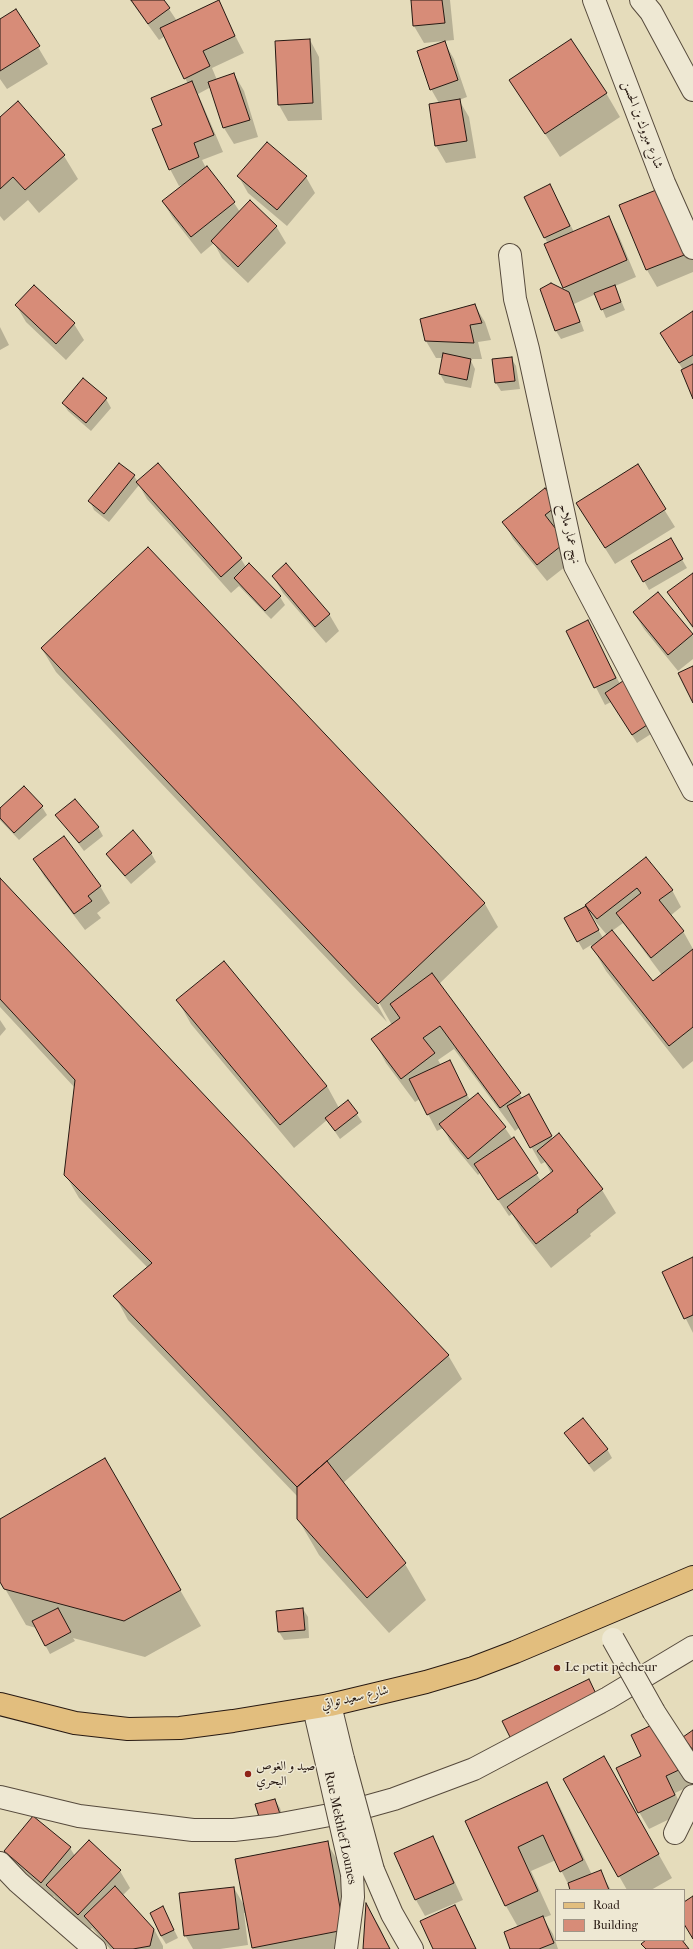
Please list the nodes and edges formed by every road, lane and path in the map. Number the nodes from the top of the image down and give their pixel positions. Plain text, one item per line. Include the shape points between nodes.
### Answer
1 (594, 0) edge
2 (641, 0) edge
3 (693, 90) edge
4 (693, 248) edge
5 (510, 255) dead end
6 (693, 790) edge
7 (693, 1577) edge
8 (603, 1616) junction
9 (693, 1647) edge
10 (0, 1704) edge
11 (322, 1706) junction
12 (335, 1762) junction
13 (693, 1772) edge
14 (693, 1796) edge
15 (0, 1797) edge
16 (675, 1833) dead end
17 (0, 1863) edge
18 (95, 1949) edge
19 (346, 1949) edge
20 (412, 1949) edge

1 - 4 street, شارع مبروك بن الحسن via 664,184
2 - 3 street via 651,12
5 - 6 street, نهج عمار ملاح via 514,299 528,348 575,566
7 - 8 main road, شارع سعيد تواتي
8 - 11 main road, شارع سعيد تواتي via 473,1668 426,1682
8 - 13 street, bridge via 654,1712
9 - 15 street via 608,1698 474,1769 394,1799 351,1811 276,1825 234,1830 193,1830 79,1816
10 - 11 main road, شارع سعيد تواتي via 75,1723 128,1729 180,1728
11 - 12 street
12 - 19 street, Rue Mekhlef Lounes, bridge via 352,1874 353,1897
12 - 20 street, bridge via 373,1870 392,1914
14 - 16 street
17 - 18 street via 18,1882

